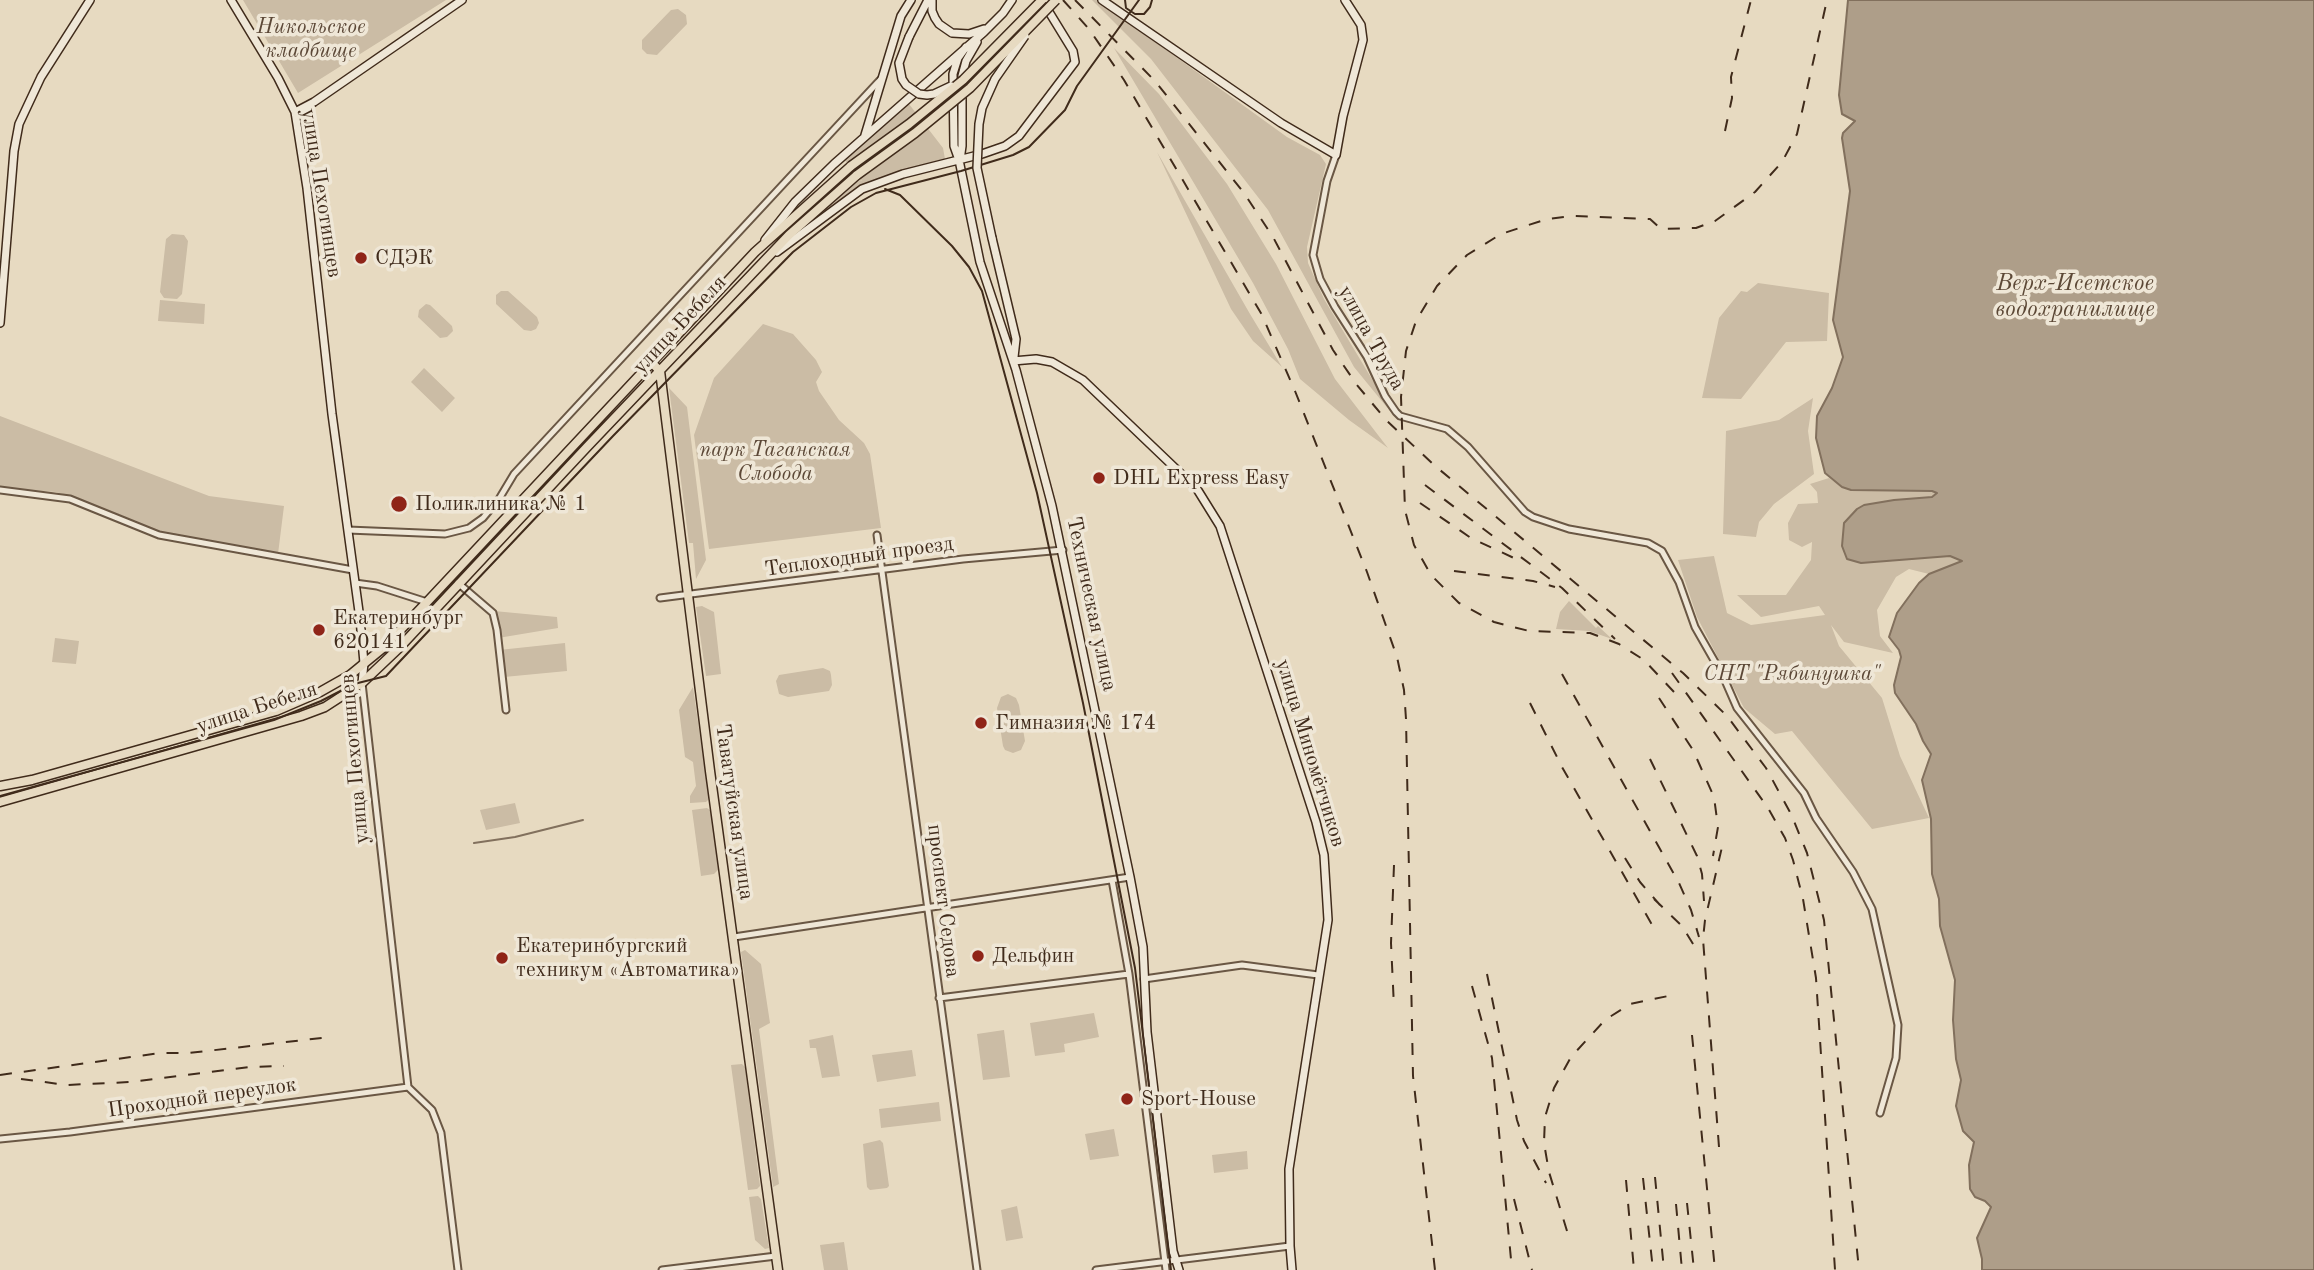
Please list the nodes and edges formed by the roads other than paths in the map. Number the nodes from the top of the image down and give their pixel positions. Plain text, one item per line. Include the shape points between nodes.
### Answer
1 (90, 0) edge
2 (231, 0) edge
3 (462, 0) edge
4 (901, 0) edge
5 (911, 0) edge
6 (930, 0) edge
7 (1012, 0) edge
8 (1042, 0) edge
9 (1056, 0) edge
10 (1102, 0) edge
11 (1345, 0) edge
12 (901, 16) junction
13 (996, 21) junction
14 (1033, 26) junction
15 (984, 32) junction
16 (966, 47) junction
17 (975, 69) junction
18 (880, 80) junction
19 (295, 112) junction
20 (864, 136) junction
21 (1336, 155) junction
22 (959, 160) junction
23 (755, 252) junction
24 (765, 261) junction
25 (0, 323) edge
26 (1013, 361) junction
27 (651, 362) junction
28 (660, 371) junction
29 (0, 490) edge
30 (348, 530) junction
31 (877, 535) dead end
32 (1063, 550) junction
33 (353, 570) junction
34 (883, 570) junction
35 (355, 583) junction
36 (458, 583) junction
37 (689, 596) junction
38 (660, 598) dead end
39 (427, 602) junction
40 (364, 663) junction
41 (362, 683) junction
42 (506, 710) dead end
43 (0, 786) edge
44 (0, 802) edge
45 (1130, 877) junction
46 (1112, 880) junction
47 (927, 908) junction
48 (734, 937) junction
49 (1129, 974) junction
50 (1318, 975) junction
51 (1144, 979) junction
52 (939, 999) junction
53 (408, 1087) junction
54 (1880, 1113) dead end
55 (0, 1139) edge
56 (1290, 1246) junction
57 (776, 1256) junction
58 (1176, 1261) junction
59 (1165, 1262) junction
60 (458, 1270) edge
61 (662, 1270) edge
62 (778, 1270) edge
63 (977, 1270) edge
64 (1096, 1270) edge
65 (1166, 1270) edge
66 (1179, 1270) edge
67 (1292, 1270) edge

1 - 25 main road via 41,77 19,124
2 - 19 main road, улица Пехотинцев
3 - 19 main road
4 - 12 main road
5 - 12 main road
6 - 13 main road via 939,24 952,33 968,34
6 - 17 main road, bridge via 899,63 902,79 919,94 934,94
7 - 13 main road, улица Бебеля
8 - 17 main road, улица Бебеля, bridge
8 - 22 main road, улица Бебеля via 1075,61 1018,136 996,150
9 - 14 main road, улица Бебеля, bridge
10 - 21 main road via 1281,123
11 - 21 main road via 1361,25 1363,40
12 - 18 main road
13 - 15 main road, улица Бебеля
14 - 24 main road, улица Бебеля, bridge via 952,103 858,175
14 - 26 main road, bridge via 995,79 979,124 977,168 1016,339
15 - 16 main road, улица Бебеля
15 - 22 main road, Техническая улица via 963,69
16 - 20 main road, улица Бебеля
16 - 22 main road, Техническая улица via 953,75 954,146
17 - 23 main road, улица Бебеля, bridge via 851,166
18 - 20 main road
18 - 30 street via 514,474 483,518 469,528 445,534
19 - 30 main road, улица Пехотинцев
20 - 23 main road, улица Бебеля via 795,202
21 - 54 street, улица Труда via 1313,255 1320,279 1396,412 1447,429 1532,517 1569,529 1648,543 1662,551 1737,708 1804,793 1853,872 1872,909 1898,1025 1896,1058
22 - 24 main road, улица Бебеля via 862,189
22 - 26 main road, Техническая улица via 979,258
23 - 27 main road, улица Бебеля
24 - 28 main road, улица Бебеля
26 - 32 main road, Техническая улица
26 - 50 main road, улица Миномётчиков via 1052,362 1083,380 1197,489 1220,526 1324,855 1328,919
27 - 28 main road
27 - 39 main road, улица Бебеля
28 - 36 main road, улица Бебеля
28 - 37 main road, Таватуйская улица
29 - 33 street via 70,499 159,535
30 - 33 main road, улица Пехотинцев
31 - 34 street, проспект Седова
32 - 34 street, Теплоходный проезд
32 - 45 main road, Техническая улица
33 - 35 main road, улица Пехотинцев
34 - 37 street, Теплоходный проезд
34 - 47 street, проспект Седова
35 - 39 street
35 - 40 main road, улица Пехотинцев
36 - 41 main road, улица Бебеля
36 - 42 street via 493,613
37 - 38 street, Теплоходный проезд
37 - 48 main road, Таватуйская улица
39 - 40 main road, улица Бебеля
40 - 41 main road, улица Пехотинцев
40 - 43 main road, улица Бебеля via 336,684 276,711
41 - 44 main road, улица Бебеля via 301,716
41 - 53 street, улица Пехотинцев
45 - 46 street
45 - 51 main road, Техническая улица
46 - 47 street
46 - 49 street
47 - 48 street
47 - 52 street, проспект Седова
48 - 57 main road, Таватуйская улица
49 - 52 street
49 - 59 street
50 - 51 street via 1242,965
50 - 56 main road, улица Миномётчиков via 1289,1169
51 - 58 main road, Техническая улица
52 - 63 street, проспект Седова
53 - 55 street, Проходной переулок
53 - 60 street via 432,1110 441,1133
56 - 58 street
56 - 67 main road, улица Миномётчиков
57 - 61 street
57 - 62 main road, Таватуйская улица
58 - 59 street
58 - 66 main road, Техническая улица
59 - 64 street
59 - 65 street

